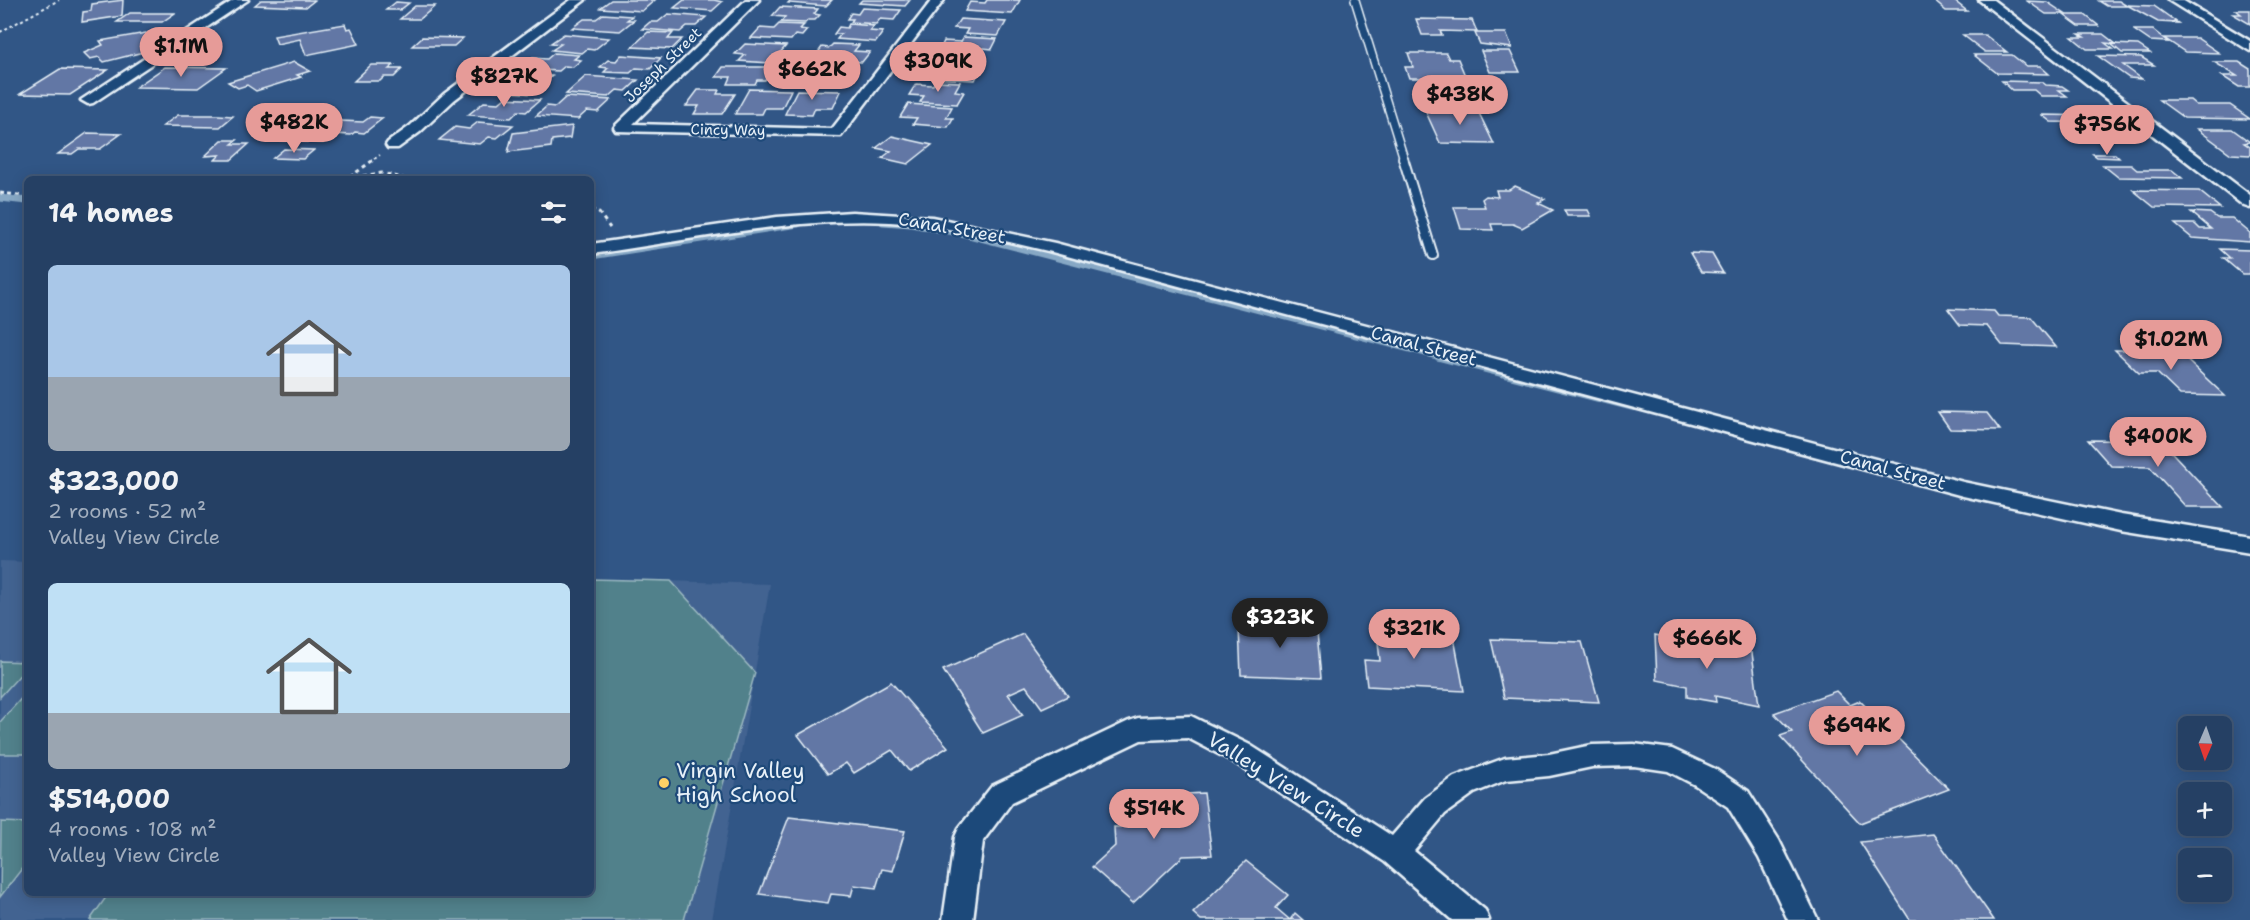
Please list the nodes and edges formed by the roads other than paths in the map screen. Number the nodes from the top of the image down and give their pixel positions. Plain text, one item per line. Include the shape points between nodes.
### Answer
1 (242, 0) edge
2 (579, 0) edge
3 (753, 0) edge
4 (938, 0) edge
5 (1355, 0) edge
6 (1985, 0) edge
7 (2174, 0) edge
8 (2250, 47) edge
9 (88, 100) dead end
10 (621, 129) joint
11 (393, 145) road end
12 (2250, 203) edge
13 (594, 249) edge
14 (1433, 255) dead end
15 (2250, 544) edge
16 (1395, 853) junction
17 (958, 920) edge
18 (1474, 920) edge
19 (1803, 920) edge

1 - 9 street
2 - 11 street via 449,97
3 - 10 street, Joseph Street
4 - 10 street, Cincy Way via 836,132
5 - 14 lane
6 - 12 street
7 - 8 street
13 - 15 street, Canal Street via 798,219 891,217 941,223 1056,248 1963,489 2121,523
16 - 17 street, Valley View Circle via 1241,753 1191,727 1138,729 1002,794 969,837
16 - 18 street, Valley View Circle
16 - 19 street via 1435,806 1464,785 1505,769 1592,756 1634,755 1672,760 1706,777 1738,800 1769,849

